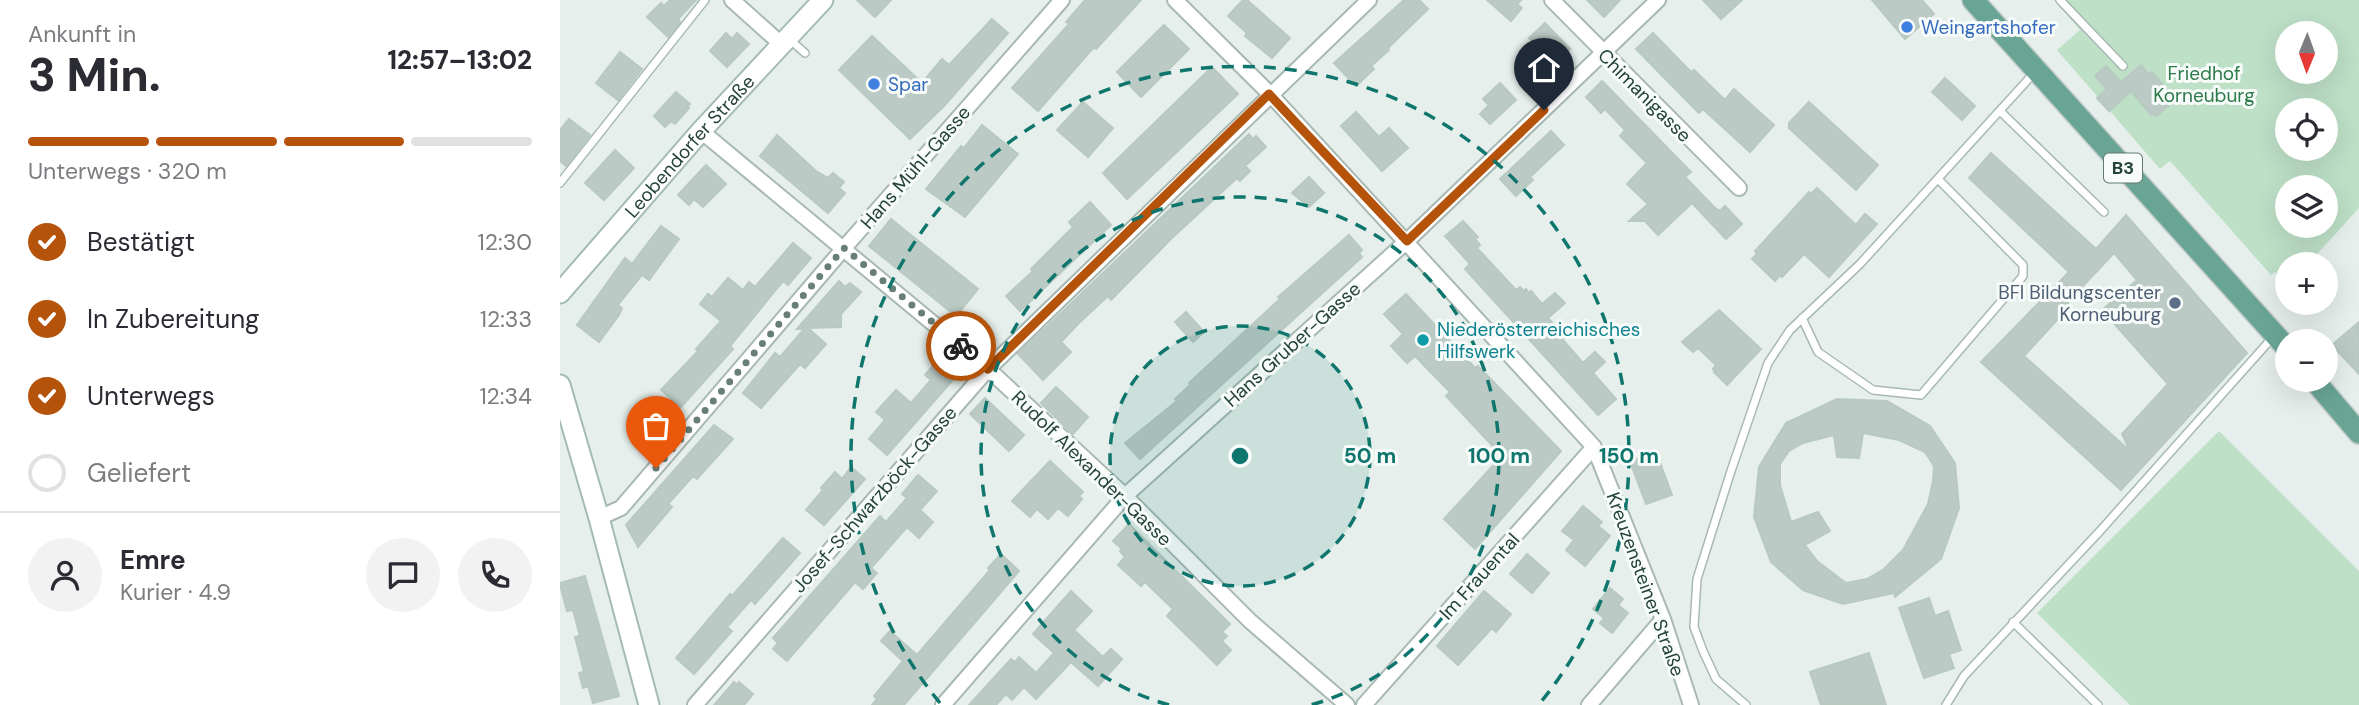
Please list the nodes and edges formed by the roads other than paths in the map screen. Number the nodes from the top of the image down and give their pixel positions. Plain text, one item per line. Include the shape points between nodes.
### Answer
1 (705, 0) edge
2 (732, 0) edge
3 (823, 0) edge
4 (1062, 0) edge
5 (1175, 0) edge
6 (1369, 0) edge
7 (1552, 0) edge
8 (1658, 0) edge
9 (1974, 0) edge
10 (2060, 0) edge
11 (784, 41) junction
12 (805, 53) dead end
13 (1603, 53) junction
14 (2123, 66) dead end
15 (2035, 72) junction
16 (1269, 94) junction
17 (2000, 111) junction
18 (701, 131) junction
19 (1938, 179) junction
20 (560, 183) edge
21 (1739, 188) dead end
22 (2104, 212) dead end
23 (1407, 241) junction
24 (844, 248) junction
25 (560, 293) edge
26 (1802, 318) junction
27 (2275, 334) edge
28 (2275, 347) edge
29 (988, 369) junction
30 (560, 385) edge
31 (2324, 392) edge
32 (2359, 433) edge
33 (1594, 447) junction
34 (1125, 496) junction
35 (599, 517) junction
36 (1663, 619) junction
37 (2014, 622) junction
38 (649, 705) edge
39 (695, 705) edge
40 (943, 705) edge
41 (1347, 705) edge
42 (1364, 705) edge
43 (1589, 705) edge
44 (1691, 705) edge
45 (1746, 705) edge
46 (1946, 705) edge
47 (2098, 705) edge

1 - 20 lane
2 - 11 street
3 - 11 main road, Leobendorfer Straße
4 - 24 street, Hans Mühl-Gasse
5 - 16 street, Kreuzensteiner Straße
6 - 16 street, Josef-Schwarzböck-Gasse
7 - 13 street, Chimanigasse
8 - 13 street, Hans Gruber-Gasse
9 - 15 main road, B3
10 - 14 lane
11 - 12 lane
11 - 18 main road, Leobendorfer Straße
13 - 21 street, Chimanigasse
13 - 23 street, Hans Gruber-Gasse
15 - 17 lane
15 - 27 main road, B3
16 - 23 street, Kreuzensteiner Straße
16 - 29 street, Josef-Schwarzböck-Gasse
17 - 19 lane
17 - 22 lane
18 - 24 street, Rudolf Alexander-Gasse
18 - 25 main road, Leobendorfer Straße
19 - 26 lane via 1860,264
19 - 26 lane via 2024,271 1921,395 1873,390 1818,352
23 - 33 street, Kreuzensteiner Straße
23 - 34 street, Hans Gruber-Gasse
24 - 29 street, Rudolf Alexander-Gasse
24 - 35 street, Hans Mühl-Gasse via 621,508
26 - 45 lane via 1785,336 1762,376 1697,579 1694,627 1703,651 1716,679
28 - 37 lane
29 - 34 street, Rudolf Alexander-Gasse
29 - 39 street, Josef-Schwarzböck-Gasse
30 - 35 main road
31 - 32 main road
33 - 36 street, Kreuzensteiner Straße
33 - 42 street, Im Frauental
34 - 40 street, Hans Gruber-Gasse
34 - 41 street, Rudolf Alexander-Gasse via 1250,621
35 - 38 main road
36 - 43 street
36 - 44 street, Kreuzensteiner Straße
37 - 46 lane via 1965,676
37 - 47 lane

